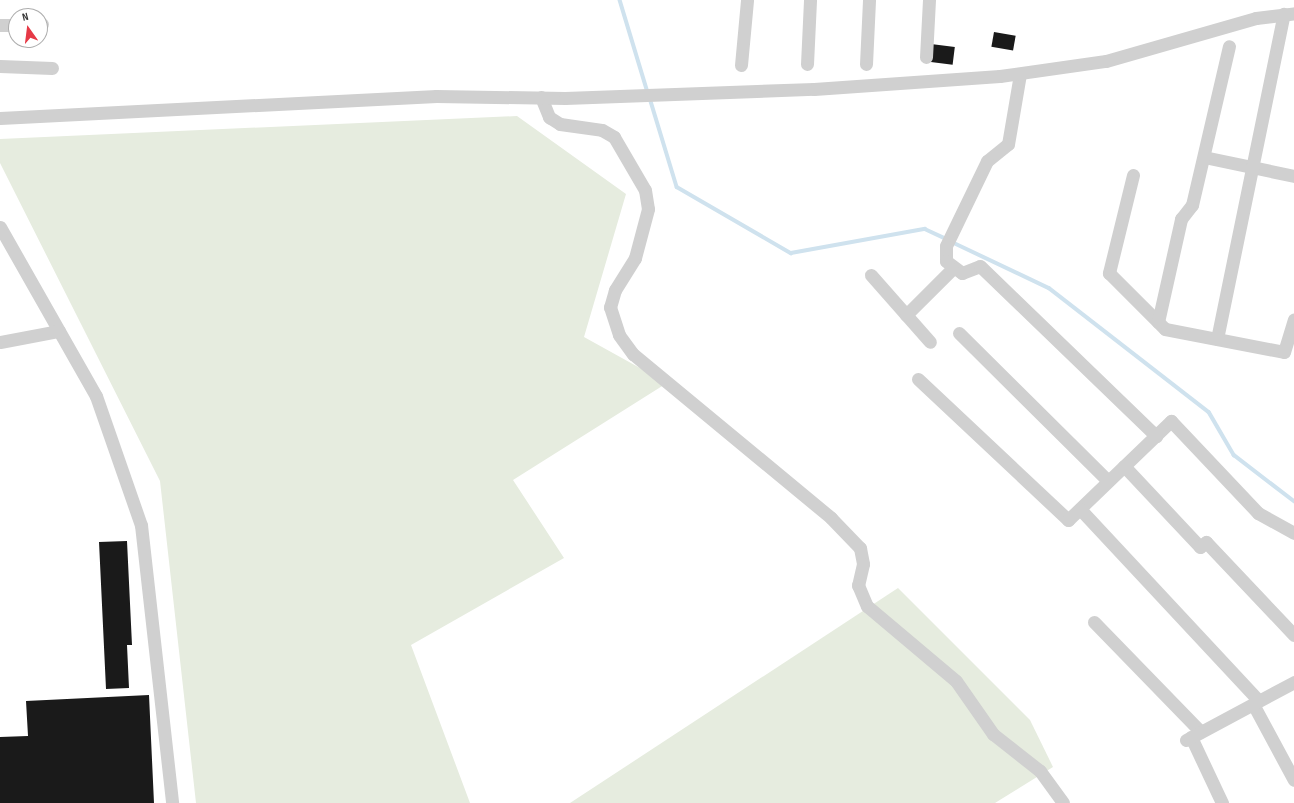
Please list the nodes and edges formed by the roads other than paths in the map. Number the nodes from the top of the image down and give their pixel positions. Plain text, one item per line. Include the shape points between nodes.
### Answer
1 (747, 0) edge
2 (810, 0) edge
3 (868, 0) edge
4 (929, 0) edge
5 (1289, 14) edge
6 (1229, 46) dead end
7 (926, 56) dead end
8 (807, 64) dead end
9 (866, 64) dead end
10 (741, 65) dead end
11 (0, 66) edge
12 (52, 68) dead end
13 (1020, 74) junction
14 (541, 97) junction
15 (0, 118) edge
16 (1204, 157) junction
17 (1253, 166) junction
18 (1133, 175) dead end
19 (1294, 176) edge
20 (0, 227) edge
21 (952, 269) junction
22 (871, 275) dead end
23 (906, 315) junction
24 (1294, 320) edge
25 (1158, 322) junction
26 (59, 331) junction
27 (959, 333) dead end
28 (1217, 340) junction
29 (0, 342) edge
30 (930, 342) dead end
31 (918, 379) dead end
32 (1156, 436) junction
33 (1124, 466) junction
34 (1108, 482) junction
35 (1080, 509) junction
36 (1294, 533) edge
37 (1094, 622) dead end
38 (1294, 635) edge
39 (1294, 682) edge
40 (1256, 702) junction
41 (1193, 736) junction
42 (1294, 780) edge
43 (172, 803) edge
44 (1063, 803) edge
45 (1222, 803) edge

1 - 10 street
2 - 8 street
3 - 9 street
4 - 7 street
5 - 13 street via 1106,61
5 - 17 street
6 - 16 street
11 - 12 street
13 - 14 street via 814,90
13 - 21 street via 1008,144 987,161 946,246 945,256
14 - 15 street via 436,96 260,102
14 - 44 street via 550,118 560,124 602,130 614,138 645,190 648,209 635,258 615,290 610,307 619,336 633,354 831,518 860,548 863,564 858,585 867,606 956,681 993,734 1040,771
16 - 17 street
16 - 25 street via 1192,205 1181,219
17 - 19 street
17 - 28 street
18 - 25 street via 1109,273
20 - 26 street
21 - 23 street
21 - 32 street via 967,273 980,266
22 - 23 street
23 - 30 street
24 - 28 street via 1284,352
25 - 28 street via 1165,329
26 - 29 street
26 - 43 street via 96,396 140,525
27 - 34 street
31 - 35 street via 1068,520
32 - 33 street
32 - 36 street via 1171,421 1258,513
33 - 34 street
33 - 38 street via 1200,547 1206,542
34 - 35 street
35 - 40 street
37 - 41 street
39 - 40 street
40 - 41 street
40 - 42 street
41 - 45 street

